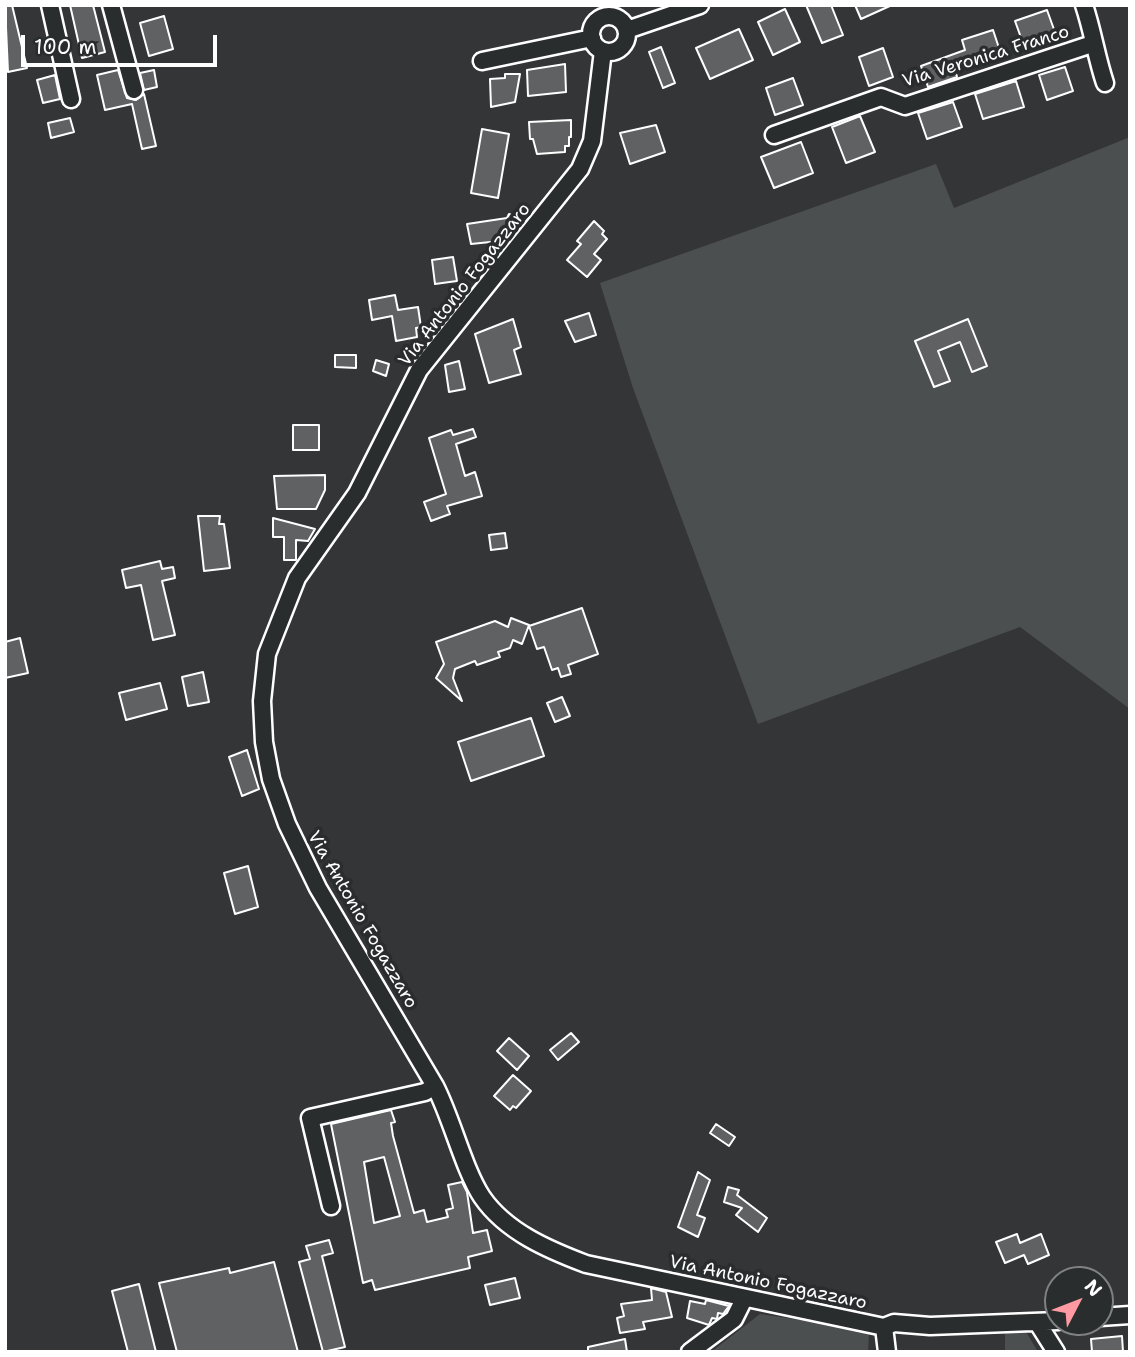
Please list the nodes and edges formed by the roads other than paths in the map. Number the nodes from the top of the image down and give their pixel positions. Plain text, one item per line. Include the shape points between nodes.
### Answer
1 (50, 5) edge
2 (111, 5) edge
3 (700, 5) edge
4 (1084, 5) edge
5 (599, 11) edge
6 (627, 30) junction
7 (592, 38) junction
8 (1092, 44) junction
9 (603, 51) junction
10 (482, 61) dead end
11 (1105, 83) dead end
12 (134, 90) dead end
13 (71, 99) dead end
14 (774, 135) dead end
15 (436, 1086) junction
16 (331, 1206) dead end
17 (744, 1299) junction
18 (1037, 1322) junction
19 (1044, 1322) edge
20 (884, 1327) junction
21 (690, 1352) edge
22 (887, 1352) edge
23 (1056, 1352) edge

1 - 13 street
2 - 12 street
3 - 6 street
4 - 8 street, Via Veronica Franco
5 - 6 street via 616,17
5 - 7 street
6 - 9 street via 619,49
7 - 9 street
7 - 10 street
8 - 11 street, Via Veronica Franco
8 - 14 street, Via Veronica Franco via 905,106 881,97
9 - 15 street, Via Antonio Fogazzaro via 592,141 580,169 419,370 357,493 297,578 267,654 264,742 287,824 318,888
15 - 16 street via 310,1118
15 - 17 street, Via Antonio Fogazzaro via 482,1197 523,1235 586,1264
17 - 20 street, Via Antonio Fogazzaro
17 - 21 street via 734,1319
18 - 19 street, Via Antonio Fogazzaro
18 - 20 street, Via Antonio Fogazzaro
18 - 23 street
20 - 22 street

